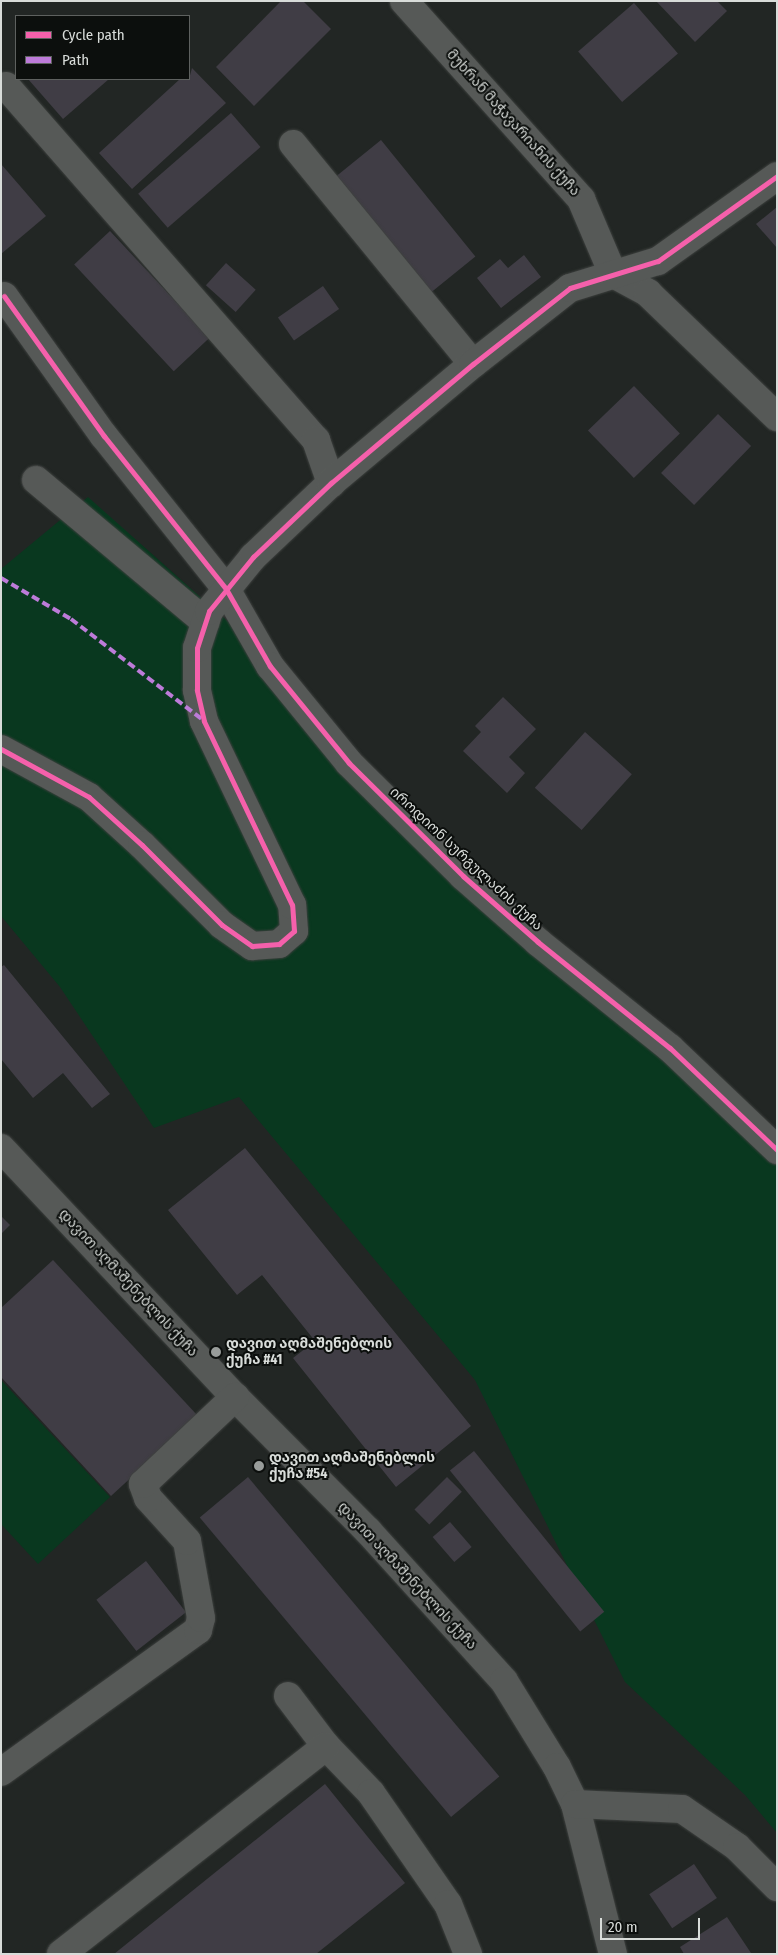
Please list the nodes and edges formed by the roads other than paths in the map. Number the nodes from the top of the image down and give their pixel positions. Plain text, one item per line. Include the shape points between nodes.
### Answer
1 (404, 1) edge
2 (6, 86) dead end
3 (293, 144) dead end
4 (777, 176) edge
5 (613, 274) junction
6 (4, 296) dead end
7 (473, 364) junction
8 (777, 417) edge
9 (36, 480) dead end
10 (330, 483) junction
11 (226, 589) junction
12 (205, 622) junction
13 (1, 749) edge
14 (1, 1148) edge
15 (777, 1150) edge
16 (235, 1397) junction
17 (288, 1696) dead end
18 (326, 1746) junction
19 (1, 1772) edge
20 (575, 1804) junction
21 (777, 1887) edge
22 (61, 1954) edge
23 (468, 1954) edge
24 (613, 1954) edge

1 - 5 street, მუხრან მაჭავარიანის ქუჩა via 581,199
2 - 10 street via 316,440
3 - 7 street
4 - 5 street via 658,261
5 - 7 street via 570,288
5 - 8 street via 648,293
6 - 11 street, იროდიონ სურგულაძის ქუჩა via 104,436
7 - 10 street
9 - 12 street
10 - 11 street
11 - 12 street via 209,611
11 - 15 street, იროდიონ სურგულაძის ქუჩა via 270,666 349,763 463,876 538,942 670,1048
12 - 13 street via 196,648 197,690 204,721 292,905 294,930 279,944 252,946 222,925 89,797
14 - 16 street, დავით აღმაშენებლის ქუჩა
16 - 19 street via 143,1484 148,1498 187,1542 201,1618 198,1630
16 - 20 street, დავით აღმაშენებლის ქუჩა via 368,1531 504,1681 557,1767
17 - 18 street
18 - 22 street
18 - 23 street via 371,1793 448,1904
20 - 21 street via 682,1809 738,1847
20 - 24 street, დავით აღმაშენებლის ქუჩა

